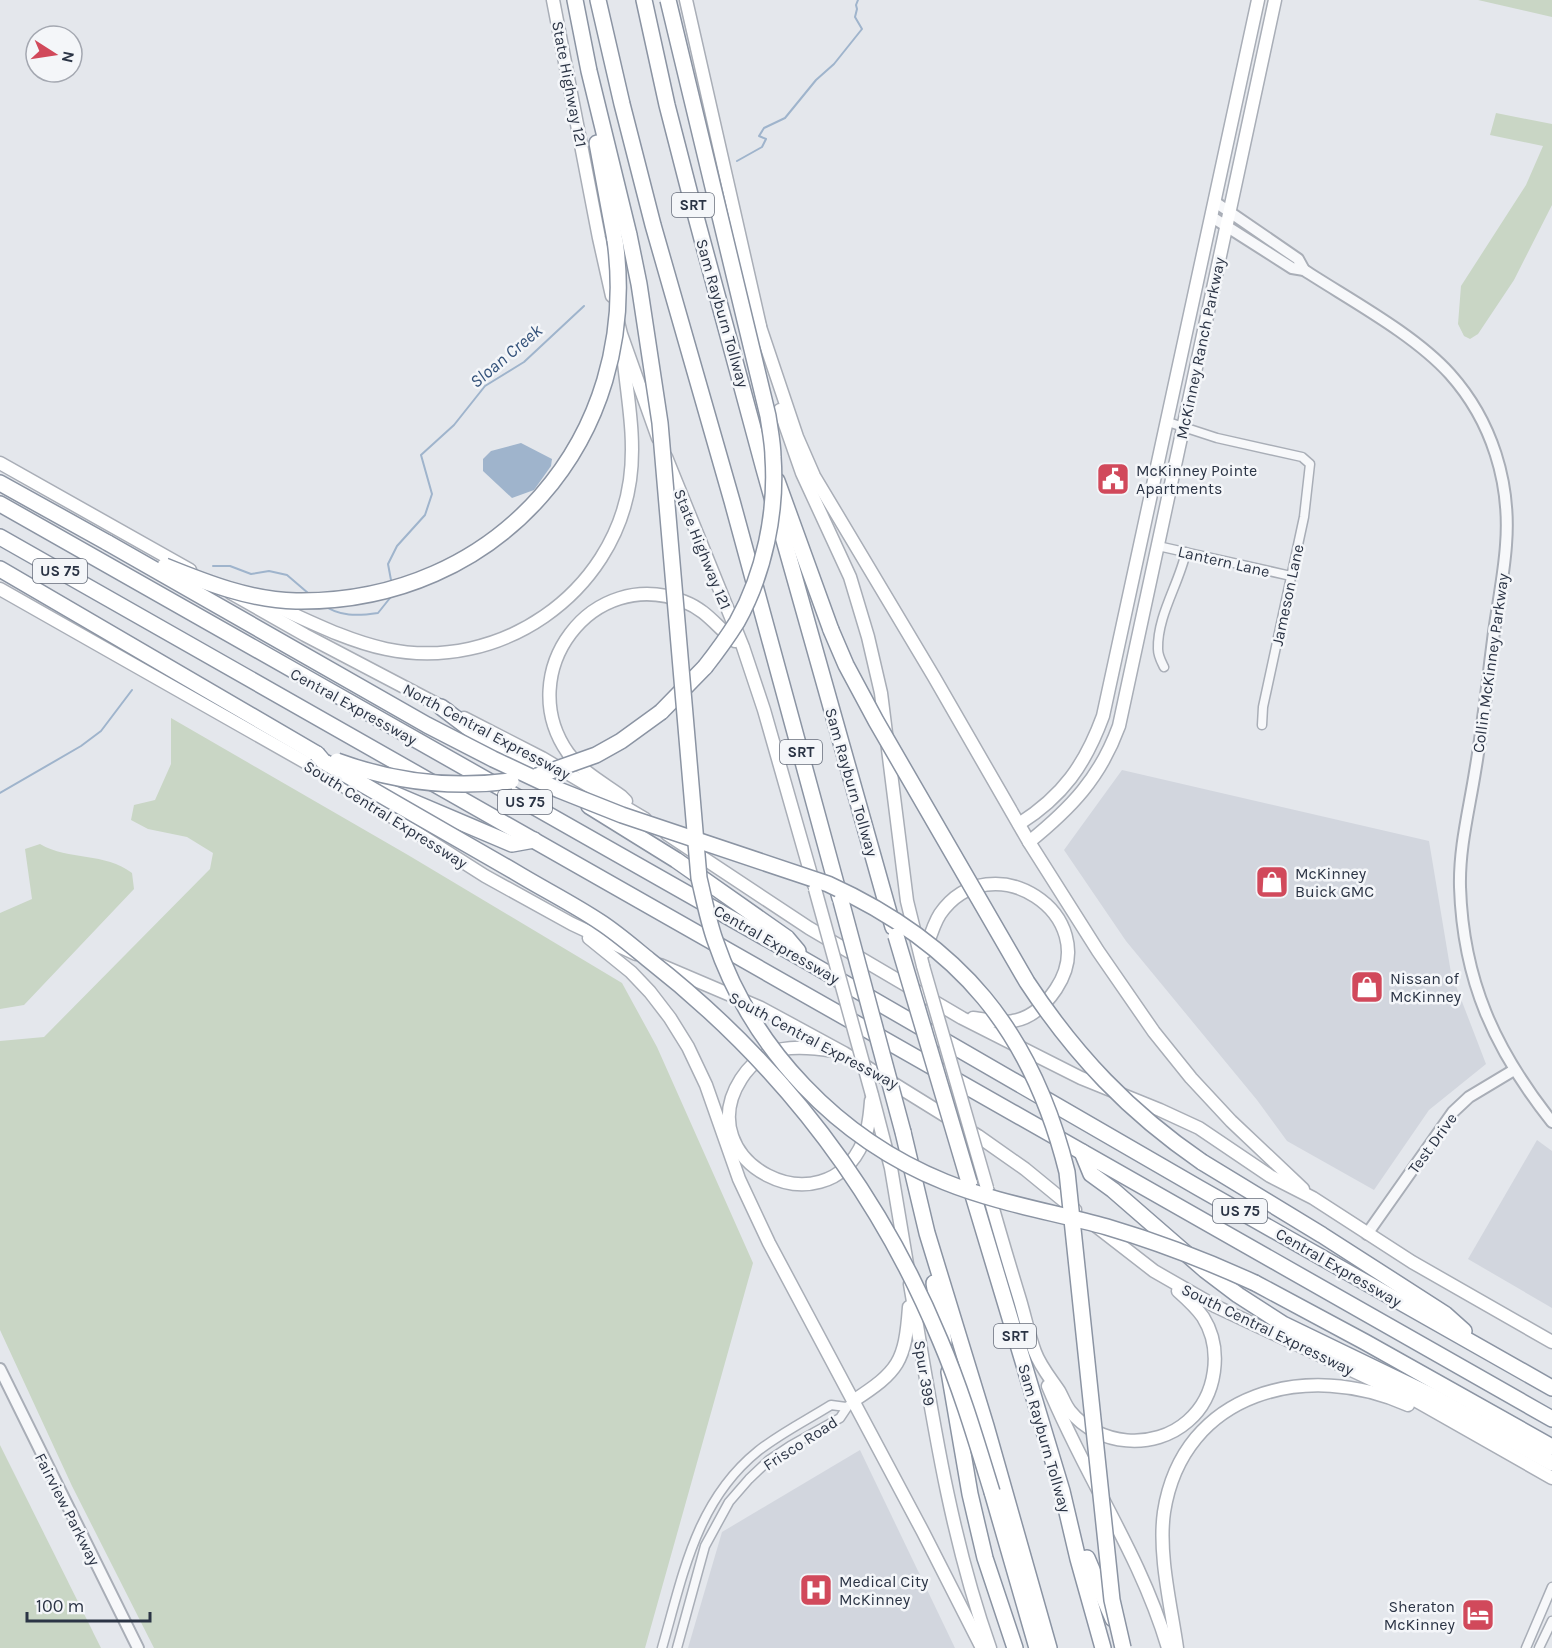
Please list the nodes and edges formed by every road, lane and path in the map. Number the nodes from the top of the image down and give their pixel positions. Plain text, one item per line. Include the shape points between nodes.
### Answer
1 (554, 0) edge
2 (575, 0) edge
3 (598, 0) edge
4 (644, 0) edge
5 (668, 0) edge
6 (686, 0) edge
7 (1258, 0) edge
8 (1275, 0) edge
9 (1215, 202) junction
10 (1230, 212) junction
11 (1212, 217) junction
12 (1226, 227) junction
13 (622, 238) junction
14 (1304, 270) junction
15 (759, 321) junction
16 (621, 334) junction
17 (749, 408) junction
18 (1168, 422) junction
19 (1183, 427) junction
20 (0, 463) edge
21 (0, 483) edge
22 (0, 504) edge
23 (0, 537) edge
24 (108, 543) junction
25 (1158, 546) junction
26 (1186, 552) junction
27 (0, 568) edge
28 (193, 572) junction
29 (1291, 576) junction
30 (0, 589) edge
31 (742, 647) junction
32 (1164, 667) dead end
33 (441, 706) junction
34 (1106, 706) junction
35 (1262, 725) dead end
36 (1106, 756) junction
37 (314, 760) junction
38 (636, 813) junction
39 (1019, 824) junction
40 (534, 840) junction
41 (1029, 842) junction
42 (572, 924) junction
43 (922, 951) junction
44 (808, 962) junction
45 (962, 1018) junction
46 (844, 1053) junction
47 (1514, 1070) junction
48 (872, 1095) joint
49 (874, 1116) junction
50 (1552, 1122) edge
51 (1082, 1152) junction
52 (1312, 1198) junction
53 (927, 1233) junction
54 (1367, 1234) junction
55 (1154, 1271) junction
56 (911, 1288) junction
57 (1552, 1342) edge
58 (1486, 1351) junction
59 (1036, 1354) junction
60 (0, 1369) edge
61 (1552, 1388) edge
62 (849, 1404) junction
63 (1443, 1415) junction
64 (1552, 1419) edge
65 (1552, 1447) edge
66 (1552, 1463) edge
67 (1552, 1478) edge
68 (1062, 1491) junction
69 (694, 1540) junction
70 (705, 1546) junction
71 (1552, 1587) edge
72 (1552, 1621) edge
73 (138, 1648) edge
74 (662, 1648) edge
75 (677, 1648) edge
76 (982, 1648) edge
77 (990, 1648) edge
78 (1015, 1648) edge
79 (1037, 1648) edge
80 (1049, 1648) edge
81 (1103, 1648) edge
82 (1124, 1648) edge
83 (1168, 1648) edge
84 (1177, 1648) edge
85 (1526, 1648) edge
86 (1539, 1648) edge

1 - 16 main road, State Highway 121
2 - 13 highway
3 - 53 highway, SRT, bridge via 653,225 841,901
4 - 17 highway, Sam Rayburn Tollway / SRT via 681,159
5 - 37 highway, bridge via 768,416 773,497 766,541 750,594 737,621 705,667 662,712 596,755 537,776 493,783 426,784
6 - 15 main road
7 - 9 main road, McKinney Ranch Parkway
8 - 10 main road, McKinney Ranch Parkway
9 - 10 street, Collin McKinney Parkway
9 - 11 main road, McKinney Ranch Parkway
10 - 12 main road, McKinney Ranch Parkway
10 - 14 street, Collin McKinney Parkway via 1298,259
11 - 12 street, Collin McKinney Parkway
11 - 18 main road, McKinney Ranch Parkway
12 - 14 street, Collin McKinney Parkway via 1292,268
12 - 19 main road, McKinney Ranch Parkway
13 - 24 highway, bridge via 616,336 591,421 558,476 537,500 516,522 466,557 386,591 296,601 228,589
13 - 65 highway, bridge via 639,284 660,423 699,878 729,975 765,1039 808,1091 850,1128 897,1160 963,1188 1163,1245 1256,1283
14 - 47 street, Collin McKinney Parkway via 1412,340 1451,375 1484,424 1501,471 1506,547 1463,841 1460,887 1464,932 1475,982 1494,1033
15 - 39 main road via 814,476
15 - 43 main road via 785,429 850,577 868,637 881,693 900,861
16 - 28 main road via 633,445 623,511 613,538 581,586 531,626 460,652 389,650 367,645
16 - 31 main road, State Highway 121
17 - 58 highway, bridge via 846,665 1054,1023 1117,1094 1159,1131 1445,1314
17 - 68 highway, Sam Rayburn Tollway / SRT, bridge via 896,936
18 - 19 street
18 - 34 main road, McKinney Ranch Parkway
19 - 25 main road, McKinney Ranch Parkway
19 - 29 street, Jameson Lane via 1299,456 1310,464
20 - 28 main road, North Central Expressway
21 - 24 highway
22 - 44 highway, Central Expressway / US 75
23 - 40 highway, Central Expressway / US 75
24 - 82 highway, bridge via 493,759 596,805 858,897 934,947 979,993 997,1013 1032,1070 1045,1098 1067,1172 1112,1600
25 - 26 street, Lantern Lane
25 - 36 main road, McKinney Ranch Parkway via 1122,714
26 - 29 street, Lantern Lane
26 - 32 street via 1159,643
27 - 37 highway
28 - 33 main road, North Central Expressway
29 - 35 street, Jameson Lane
30 - 37 main road, South Central Expressway
31 - 38 main road via 700,609 660,595 626,597 607,603 588,614 561,645 549,685 556,730 568,753 583,769 621,796
31 - 48 main road, State Highway 121, bridge via 764,710
33 - 38 main road, North Central Expressway
33 - 44 highway via 487,742 676,860 787,938
34 - 36 main road via 1110,711 1101,741
34 - 39 main road, McKinney Ranch Parkway via 1093,743 1076,773 1053,800
36 - 41 main road, McKinney Ranch Parkway via 1076,800
37 - 40 highway via 512,844
37 - 42 main road, South Central Expressway via 485,876
37 - 79 highway, bridge via 324,761 600,922 682,986 781,1082 866,1198 940,1338 992,1492
38 - 45 main road, North Central Expressway via 809,928
39 - 41 main road
40 - 51 highway, Central Expressway / US 75
41 - 52 main road via 1098,951 1183,1069
42 - 46 main road, South Central Expressway via 761,1008
42 - 62 main road via 631,972 670,1018 688,1047 706,1085 739,1179
43 - 45 main road via 939,915 954,899 987,885 1018,887 1045,902 1057,915 1067,953 1059,984 1049,1000 1030,1015 1013,1021
43 - 59 main road, bridge via 923,966
44 - 58 highway, Central Expressway / US 75
45 - 52 main road via 1081,1078 1199,1128 1270,1176
46 - 49 main road via 796,1047 756,1061 735,1088 730,1106 732,1136 744,1157 760,1173 789,1184 807,1184 847,1166 864,1141
46 - 55 main road, South Central Expressway via 1025,1169
47 - 50 street, Collin McKinney Parkway
47 - 54 street, Test Drive via 1469,1097 1453,1112
48 - 49 main road, Spur 399
49 - 56 main road, Spur 399 via 891,1168
51 - 64 highway, Central Expressway / US 75
51 - 66 highway via 1091,1174 1238,1295 1283,1324 1432,1396
52 - 54 main road
53 - 78 highway via 969,1494
53 - 80 highway
54 - 57 main road
55 - 59 main road via 1198,1310 1215,1352 1211,1386 1203,1402 1173,1432 1144,1440 1097,1434 1068,1409
55 - 63 main road, South Central Expressway via 1232,1315
56 - 62 main road via 906,1342 900,1358 881,1383
56 - 77 main road, Spur 399 via 947,1493
58 - 61 highway, Central Expressway / US 75
59 - 83 main road via 1066,1427 1143,1578
60 - 73 street, Fairview Parkway
62 - 69 street via 831,1405 745,1462 713,1502
62 - 70 street, Frisco Road via 840,1418 778,1454 749,1479 729,1502
62 - 76 main road
63 - 67 main road, South Central Expressway
63 - 84 main road via 1362,1390 1315,1385 1267,1391 1221,1415 1189,1448 1169,1489 1164,1513 1163,1535
68 - 81 highway, Sam Rayburn Tollway / SRT
68 - 82 highway
69 - 70 street
69 - 74 street
70 - 75 street, Frisco Road
71 - 85 street
72 - 86 street

